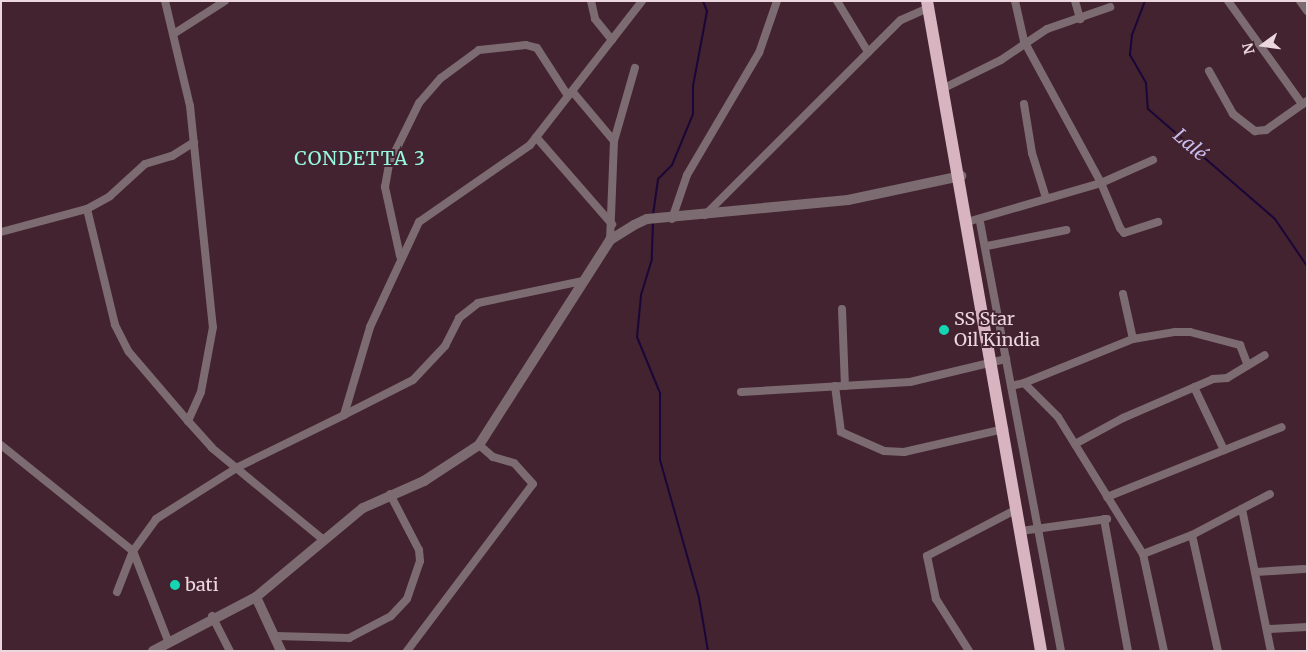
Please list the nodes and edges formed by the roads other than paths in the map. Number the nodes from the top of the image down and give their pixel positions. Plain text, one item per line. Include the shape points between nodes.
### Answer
1 (165, 1) edge
2 (225, 1) edge
3 (591, 1) edge
4 (642, 1) edge
5 (777, 1) edge
6 (837, 1) edge
7 (1015, 1) edge
8 (1075, 1) edge
9 (1228, 1) edge
10 (1300, 1) edge
11 (928, 4) edge
12 (1110, 7) dead end
13 (1307, 11) edge
14 (1080, 19) junction
15 (175, 33) junction
16 (612, 40) junction
17 (1024, 41) junction
18 (868, 52) junction
19 (635, 68) dead end
20 (1209, 71) dead end
21 (942, 89) junction
22 (570, 93) junction
23 (1305, 102) edge
24 (1024, 104) dead end
25 (536, 138) junction
26 (614, 141) junction
27 (194, 142) junction
28 (1153, 160) dead end
29 (961, 176) junction
30 (1101, 183) junction
31 (1046, 198) junction
32 (87, 209) junction
33 (705, 215) junction
34 (672, 219) junction
35 (974, 222) junction
36 (1158, 222) dead end
37 (612, 224) junction
38 (1066, 230) dead end
39 (1, 232) edge
40 (610, 240) junction
41 (988, 249) junction
42 (400, 256) junction
43 (973, 256) junction
44 (582, 281) junction
45 (1123, 294) dead end
46 (842, 309) dead end
47 (1133, 339) junction
48 (1265, 355) dead end
49 (1006, 359) junction
50 (993, 360) junction
51 (1247, 363) junction
52 (1024, 383) junction
53 (835, 386) junction
54 (845, 386) junction
55 (1011, 386) junction
56 (1194, 387) junction
57 (741, 392) dead end
58 (344, 415) junction
59 (188, 421) junction
60 (1282, 427) dead end
61 (1004, 430) junction
62 (1075, 444) junction
63 (1, 445) edge
64 (479, 445) junction
65 (1224, 450) junction
66 (238, 467) junction
67 (390, 494) junction
68 (1270, 494) dead end
69 (1107, 497) junction
70 (1017, 509) junction
71 (1242, 509) junction
72 (1116, 516) junction
73 (1104, 520) junction
74 (1020, 531) junction
75 (1036, 532) junction
76 (1192, 535) junction
77 (321, 538) junction
78 (133, 551) junction
79 (1143, 554) junction
80 (1304, 569) dead end
81 (1256, 572) junction
82 (117, 592) dead end
83 (256, 597) junction
84 (212, 616) junction
85 (1307, 627) edge
86 (1268, 629) junction
87 (276, 636) junction
88 (168, 641) junction
89 (153, 651) edge
90 (230, 651) edge
91 (281, 651) edge
92 (407, 651) edge
93 (969, 651) edge
94 (1041, 651) edge
95 (1061, 651) edge
96 (1128, 651) edge
97 (1164, 651) edge
98 (1218, 651) edge
99 (1271, 651) edge

1 - 15 street
2 - 15 street
3 - 16 street via 595,19
4 - 16 street
5 - 34 street via 759,53 687,175
6 - 18 street
7 - 17 street
8 - 14 street
9 - 23 street
10 - 13 street
11 - 18 street via 901,20
11 - 21 highway
12 - 14 street
14 - 17 street
15 - 27 street
16 - 22 street
17 - 21 street via 1001,60
17 - 30 street
18 - 33 street
19 - 26 street
20 - 23 street via 1233,114 1255,131 1266,130
21 - 29 highway
22 - 25 street
22 - 26 street
22 - 42 street via 537,48 526,45 479,50 441,78 419,103 389,164 385,187
24 - 31 street via 1032,153
25 - 37 street
25 - 42 street via 419,222
26 - 37 street
27 - 32 street via 172,156 145,164 110,196
27 - 59 street via 213,327 201,392
28 - 30 street
29 - 33 street via 848,200
29 - 35 highway
30 - 31 street
30 - 36 street via 1124,233
31 - 35 street
32 - 39 street
32 - 59 street via 116,325 129,352
33 - 34 street
34 - 40 street via 652,219
35 - 41 street
35 - 43 highway
37 - 40 street
38 - 41 street
40 - 44 street
41 - 43 street
41 - 49 street
42 - 58 street via 370,327
43 - 50 highway
44 - 58 street via 478,303 458,318 445,346 413,380
44 - 64 street
45 - 47 street
46 - 54 street
47 - 51 street via 1190,332 1240,345
47 - 52 street
48 - 51 street
49 - 50 street
49 - 55 street
50 - 54 street via 910,382
50 - 61 highway
51 - 56 street via 1227,378
52 - 55 street
52 - 62 street via 1058,417
53 - 54 street
53 - 57 street
53 - 61 street via 842,432 884,450 904,452
55 - 75 street
56 - 62 street
56 - 65 street
58 - 66 street
59 - 66 street via 212,448
60 - 65 street
61 - 70 highway
62 - 69 street
63 - 78 street
64 - 67 street via 424,481
64 - 92 street via 493,457 514,463 533,484
65 - 69 street
66 - 77 street
66 - 78 street via 156,519
67 - 77 street
67 - 87 street via 419,550 420,561 406,598 391,616 349,638
68 - 71 street
69 - 72 street
70 - 74 highway
70 - 93 street via 927,556 936,599
71 - 76 street
71 - 81 street
72 - 73 street
72 - 79 street
73 - 75 street
73 - 96 street
74 - 75 street
74 - 94 highway
75 - 95 street
76 - 79 street
76 - 98 street
77 - 83 street
78 - 82 street
78 - 88 street
79 - 97 street
80 - 81 street
81 - 86 street
83 - 84 street
83 - 87 street
84 - 88 street
84 - 90 street
85 - 86 street
86 - 99 street
87 - 91 street
88 - 89 street

